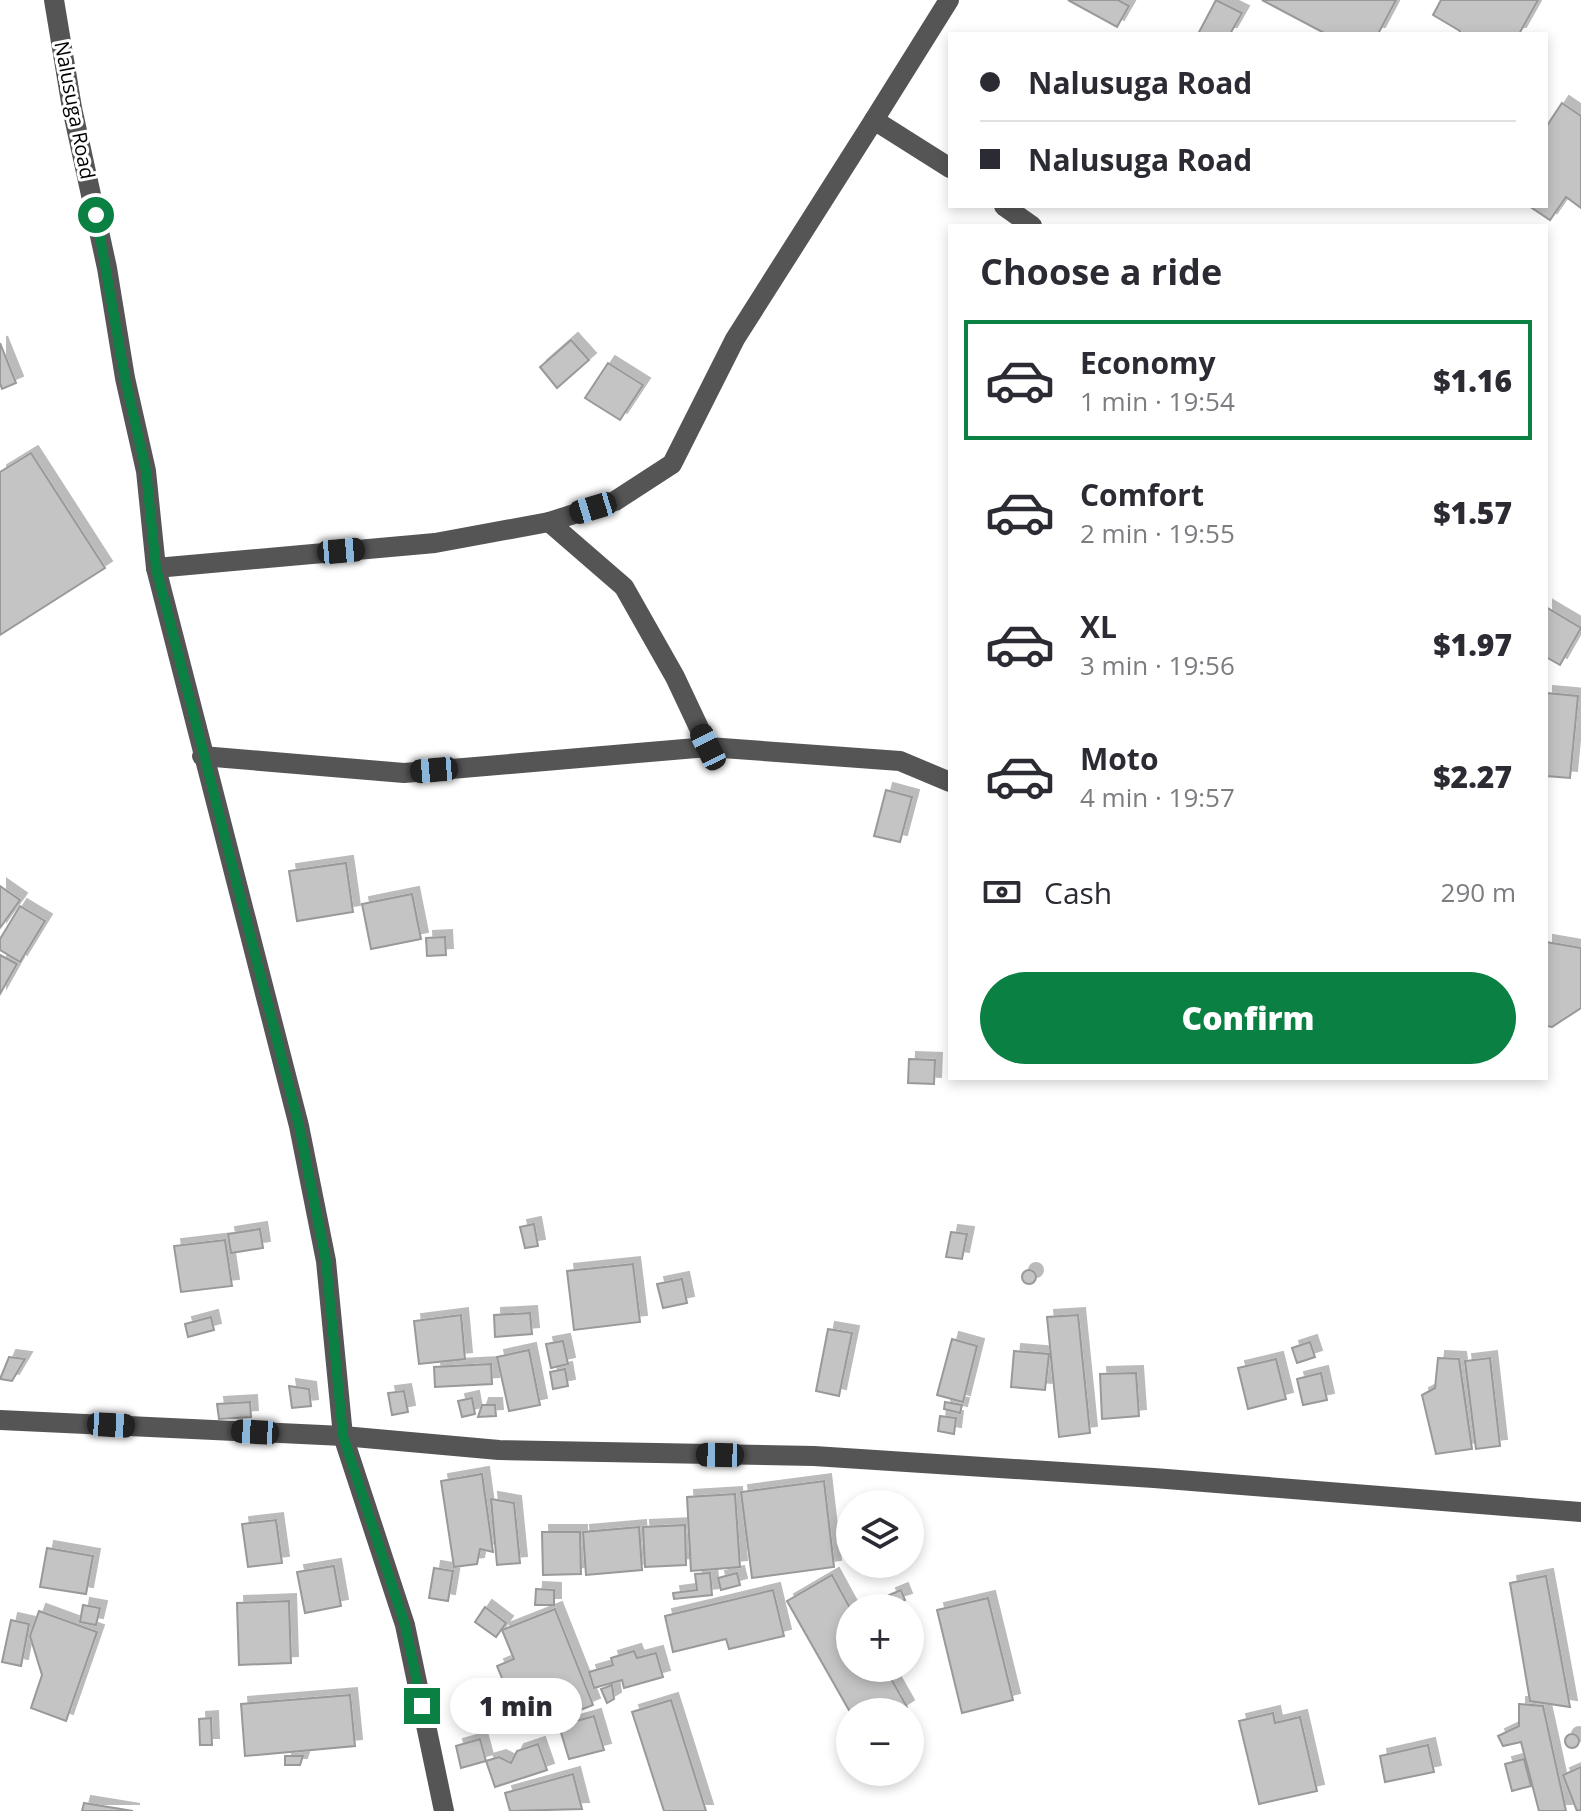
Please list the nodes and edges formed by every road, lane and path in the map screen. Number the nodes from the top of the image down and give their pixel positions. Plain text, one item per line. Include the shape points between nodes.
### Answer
1 (54, 0) edge
2 (949, 0) edge
3 (874, 120) junction
4 (948, 167) edge
5 (1007, 208) edge
6 (1029, 224) edge
7 (549, 522) junction
8 (156, 568) junction
9 (708, 747) junction
10 (202, 756) junction
11 (948, 781) edge
12 (0, 1420) edge
13 (343, 1436) junction
14 (1581, 1512) edge
15 (444, 1811) edge

1 - 8 street, Nalusuga Road via 146,471
2 - 3 street
3 - 4 street
3 - 7 street via 735,339 672,464 615,501
5 - 6 street
7 - 8 street via 435,543
7 - 9 street via 624,587
8 - 10 street, Nalusuga Road
9 - 10 street via 404,773
9 - 11 street via 900,761
10 - 13 street, Nalusuga Road via 299,1126 326,1261
12 - 13 street
13 - 14 street via 499,1450 814,1456
13 - 15 street, Nalusuga Road via 405,1625

